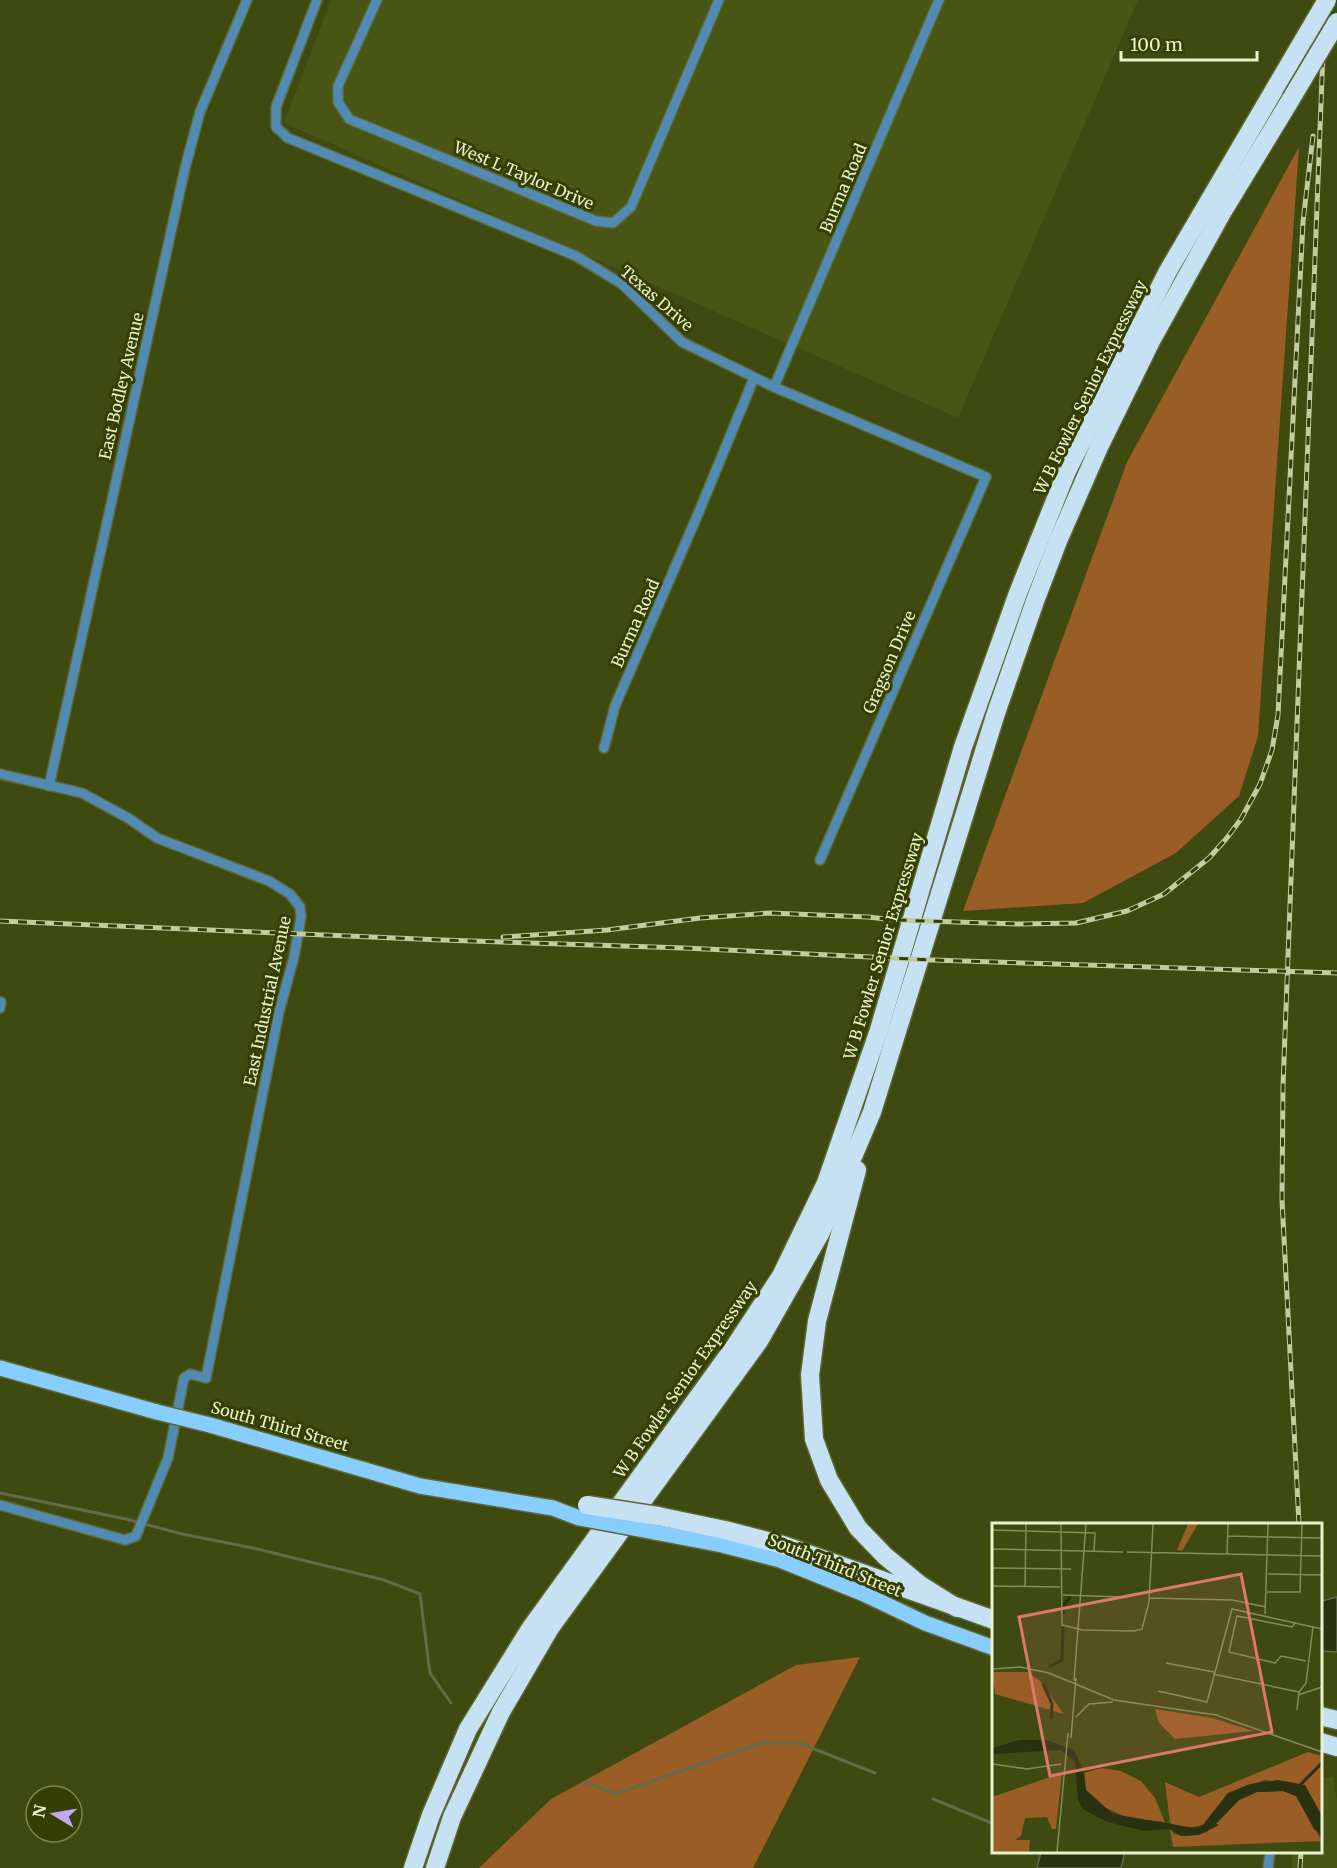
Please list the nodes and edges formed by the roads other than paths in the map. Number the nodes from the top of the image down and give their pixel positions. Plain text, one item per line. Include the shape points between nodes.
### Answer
1 (247, 0) edge
2 (317, 0) edge
3 (377, 0) edge
4 (719, 0) edge
5 (939, 0) edge
6 (1327, 0) edge
7 (1337, 22) edge
8 (754, 378) junction
9 (774, 387) junction
10 (986, 477) joint
11 (604, 748) dead end
12 (0, 774) edge
13 (49, 786) junction
14 (820, 860) dead end
15 (872, 1112) junction
16 (0, 1368) edge
17 (0, 1505) edge
18 (583, 1512) joint
19 (656, 1524) junction
20 (957, 1608) junction
21 (992, 1620) edge
22 (992, 1648) edge
23 (1322, 1716) edge
24 (1337, 1720) edge
25 (1322, 1743) edge
26 (1337, 1747) edge
27 (1270, 1853) edge
28 (413, 1868) edge
29 (435, 1868) edge
30 (1268, 1868) edge

1 - 13 street, East Bodley Avenue via 200,112 185,168
2 - 8 street, Texas Drive via 276,107 276,127 288,138 576,256 622,284 682,342
3 - 4 street, West L Taylor Drive via 339,86 338,102 349,119 596,221 613,223 631,207
5 - 9 street, Burma Road
6 - 28 highway, W B Fowler Senior Expressway, bridge via 1168,271 1067,471 967,736 878,1032 826,1183 781,1276 735,1346 530,1629 468,1729
7 - 15 highway, W B Fowler Senior Expressway, bridge via 1151,341 1058,541 996,714
8 - 9 street, Texas Drive
8 - 11 street, Burma Road via 615,706
9 - 10 street, Texas Drive
10 - 14 street, Gragson Drive
12 - 13 street
13 - 17 street, East Industrial Avenue via 82,793 157,838 269,881 290,894 300,907 301,917 206,1378 190,1374 184,1378 168,1458 136,1536 125,1540
15 - 20 highway via 817,1321 810,1375 814,1439 829,1479 858,1528 918,1584
15 - 29 highway, W B Fowler Senior Expressway via 820,1232 759,1341 550,1628 501,1712 452,1817
16 - 18 main road, South Third Street, bridge via 420,1486
18 - 19 highway, South Third Street, bridge
19 - 20 highway, South Third Street via 725,1530 783,1545
19 - 22 main road, South Third Street via 780,1560
20 - 21 highway, South Third Street
23 - 24 highway
25 - 26 highway
27 - 30 street

